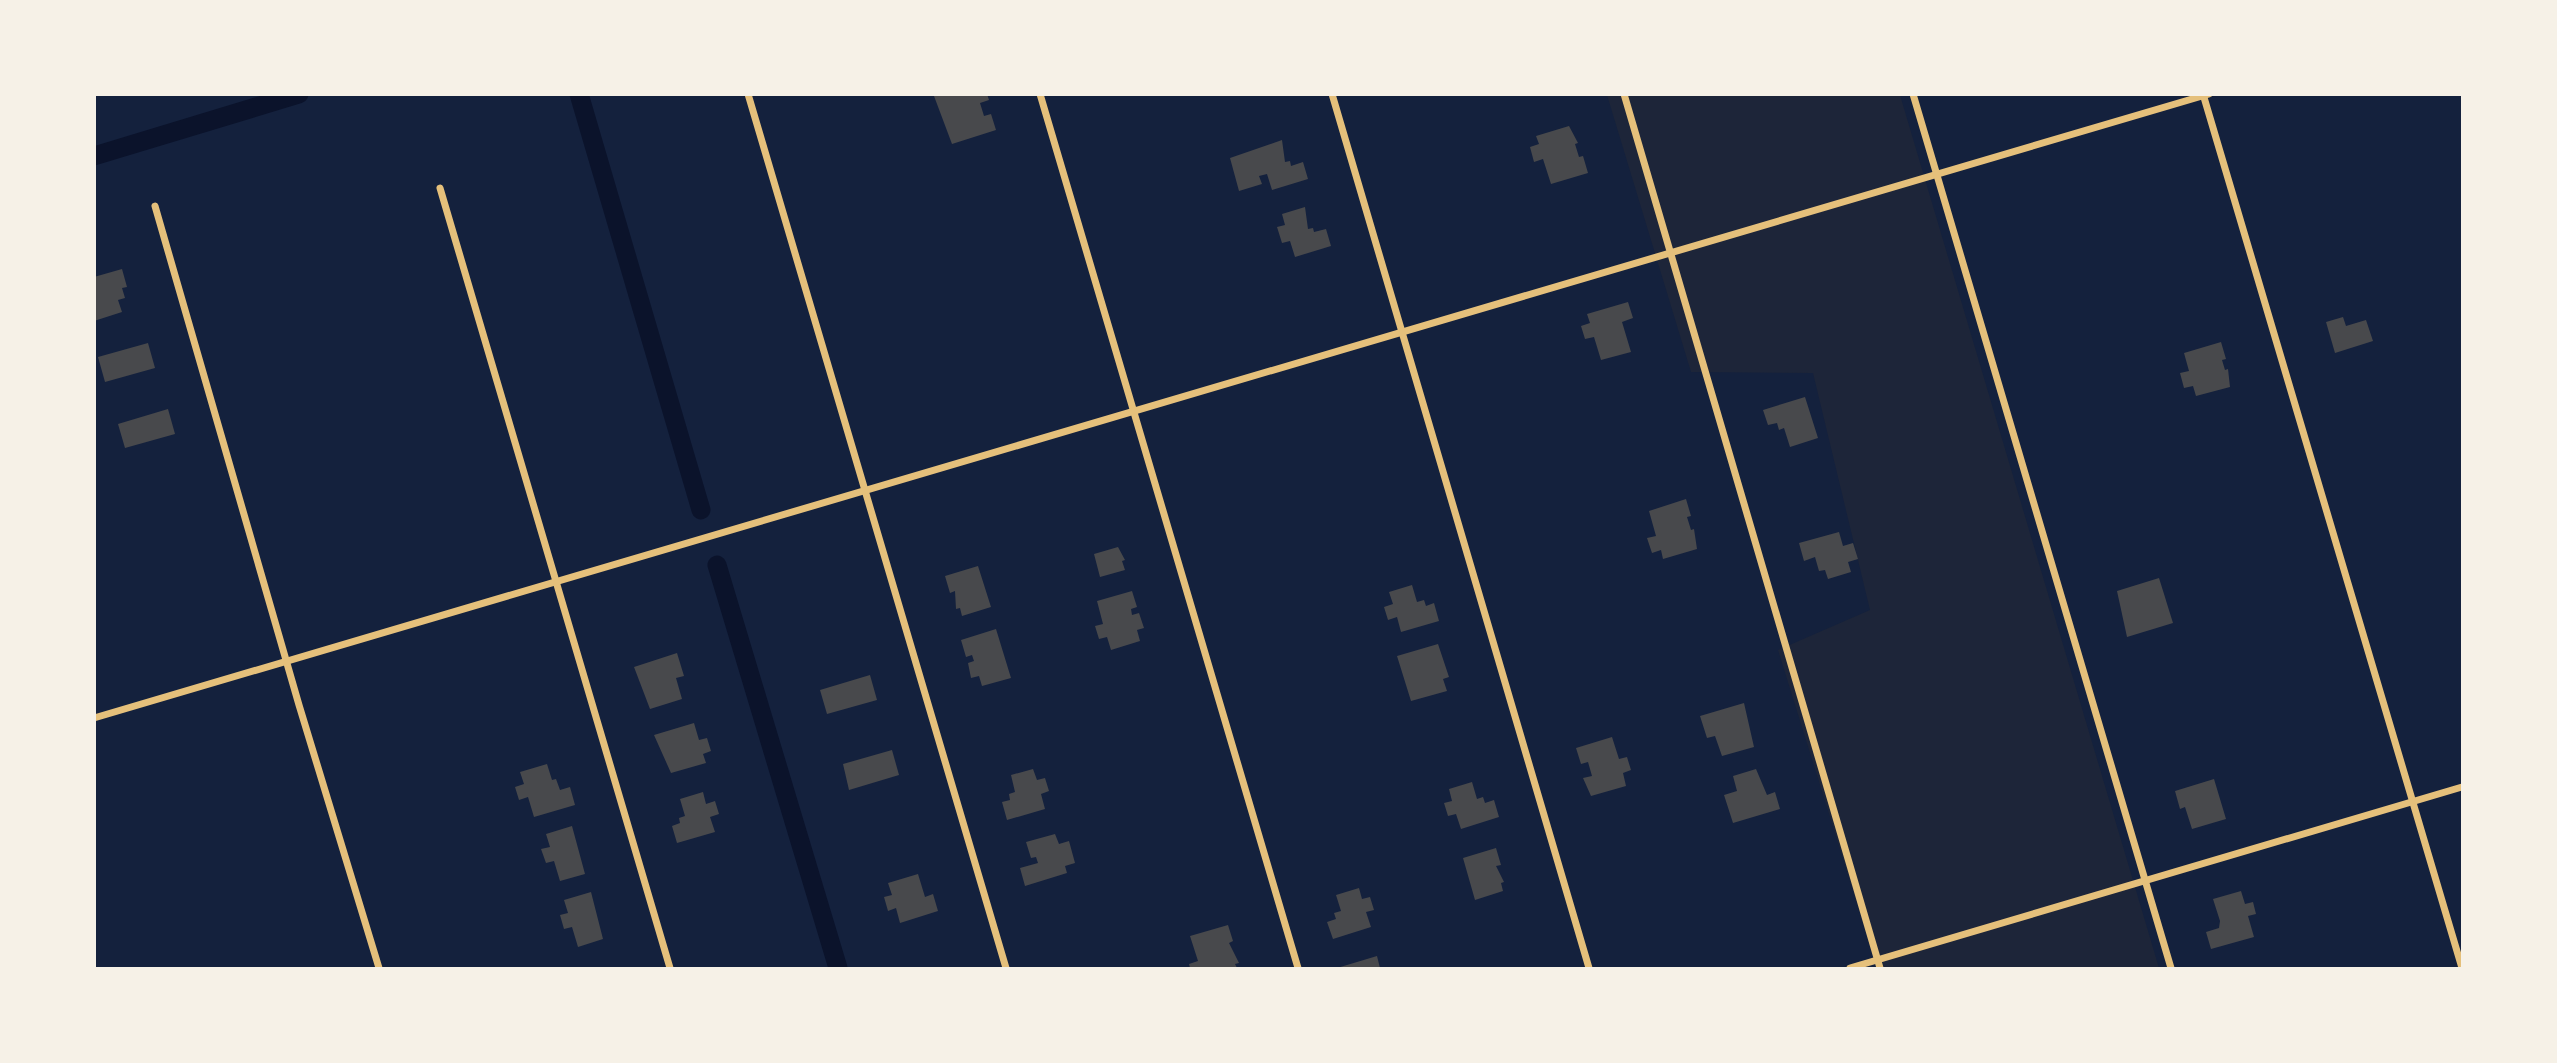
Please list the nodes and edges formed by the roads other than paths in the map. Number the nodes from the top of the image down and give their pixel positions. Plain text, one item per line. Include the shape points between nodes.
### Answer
1 (748, 94) edge
2 (1040, 94) edge
3 (1332, 94) edge
4 (1624, 94) edge
5 (1913, 94) edge
6 (2205, 95) edge
7 (1936, 175) junction
8 (440, 188) dead end
9 (155, 206) dead end
10 (1671, 253) junction
11 (1402, 332) junction
12 (1133, 412) junction
13 (864, 491) junction
14 (556, 582) junction
15 (287, 661) junction
16 (94, 718) edge
17 (2462, 787) edge
18 (2412, 802) junction
19 (2144, 882) junction
20 (1879, 964) edge
21 (379, 968) edge
22 (670, 968) edge
23 (1006, 968) edge
24 (1298, 968) edge
25 (1589, 968) edge
26 (1850, 968) edge
27 (2171, 968) edge
28 (2462, 968) edge

1 - 13 street
2 - 12 street
3 - 11 street
4 - 10 street
5 - 7 street
6 - 7 street
6 - 18 street
7 - 10 street
7 - 19 street
8 - 14 street
9 - 15 street
10 - 11 street
10 - 20 street
11 - 12 street
11 - 25 street
12 - 13 street
12 - 24 street
13 - 14 street
13 - 23 street
14 - 15 street
14 - 22 street
15 - 16 street
15 - 21 street
17 - 18 street
18 - 19 street
18 - 28 street
19 - 20 street
19 - 27 street
20 - 26 street

